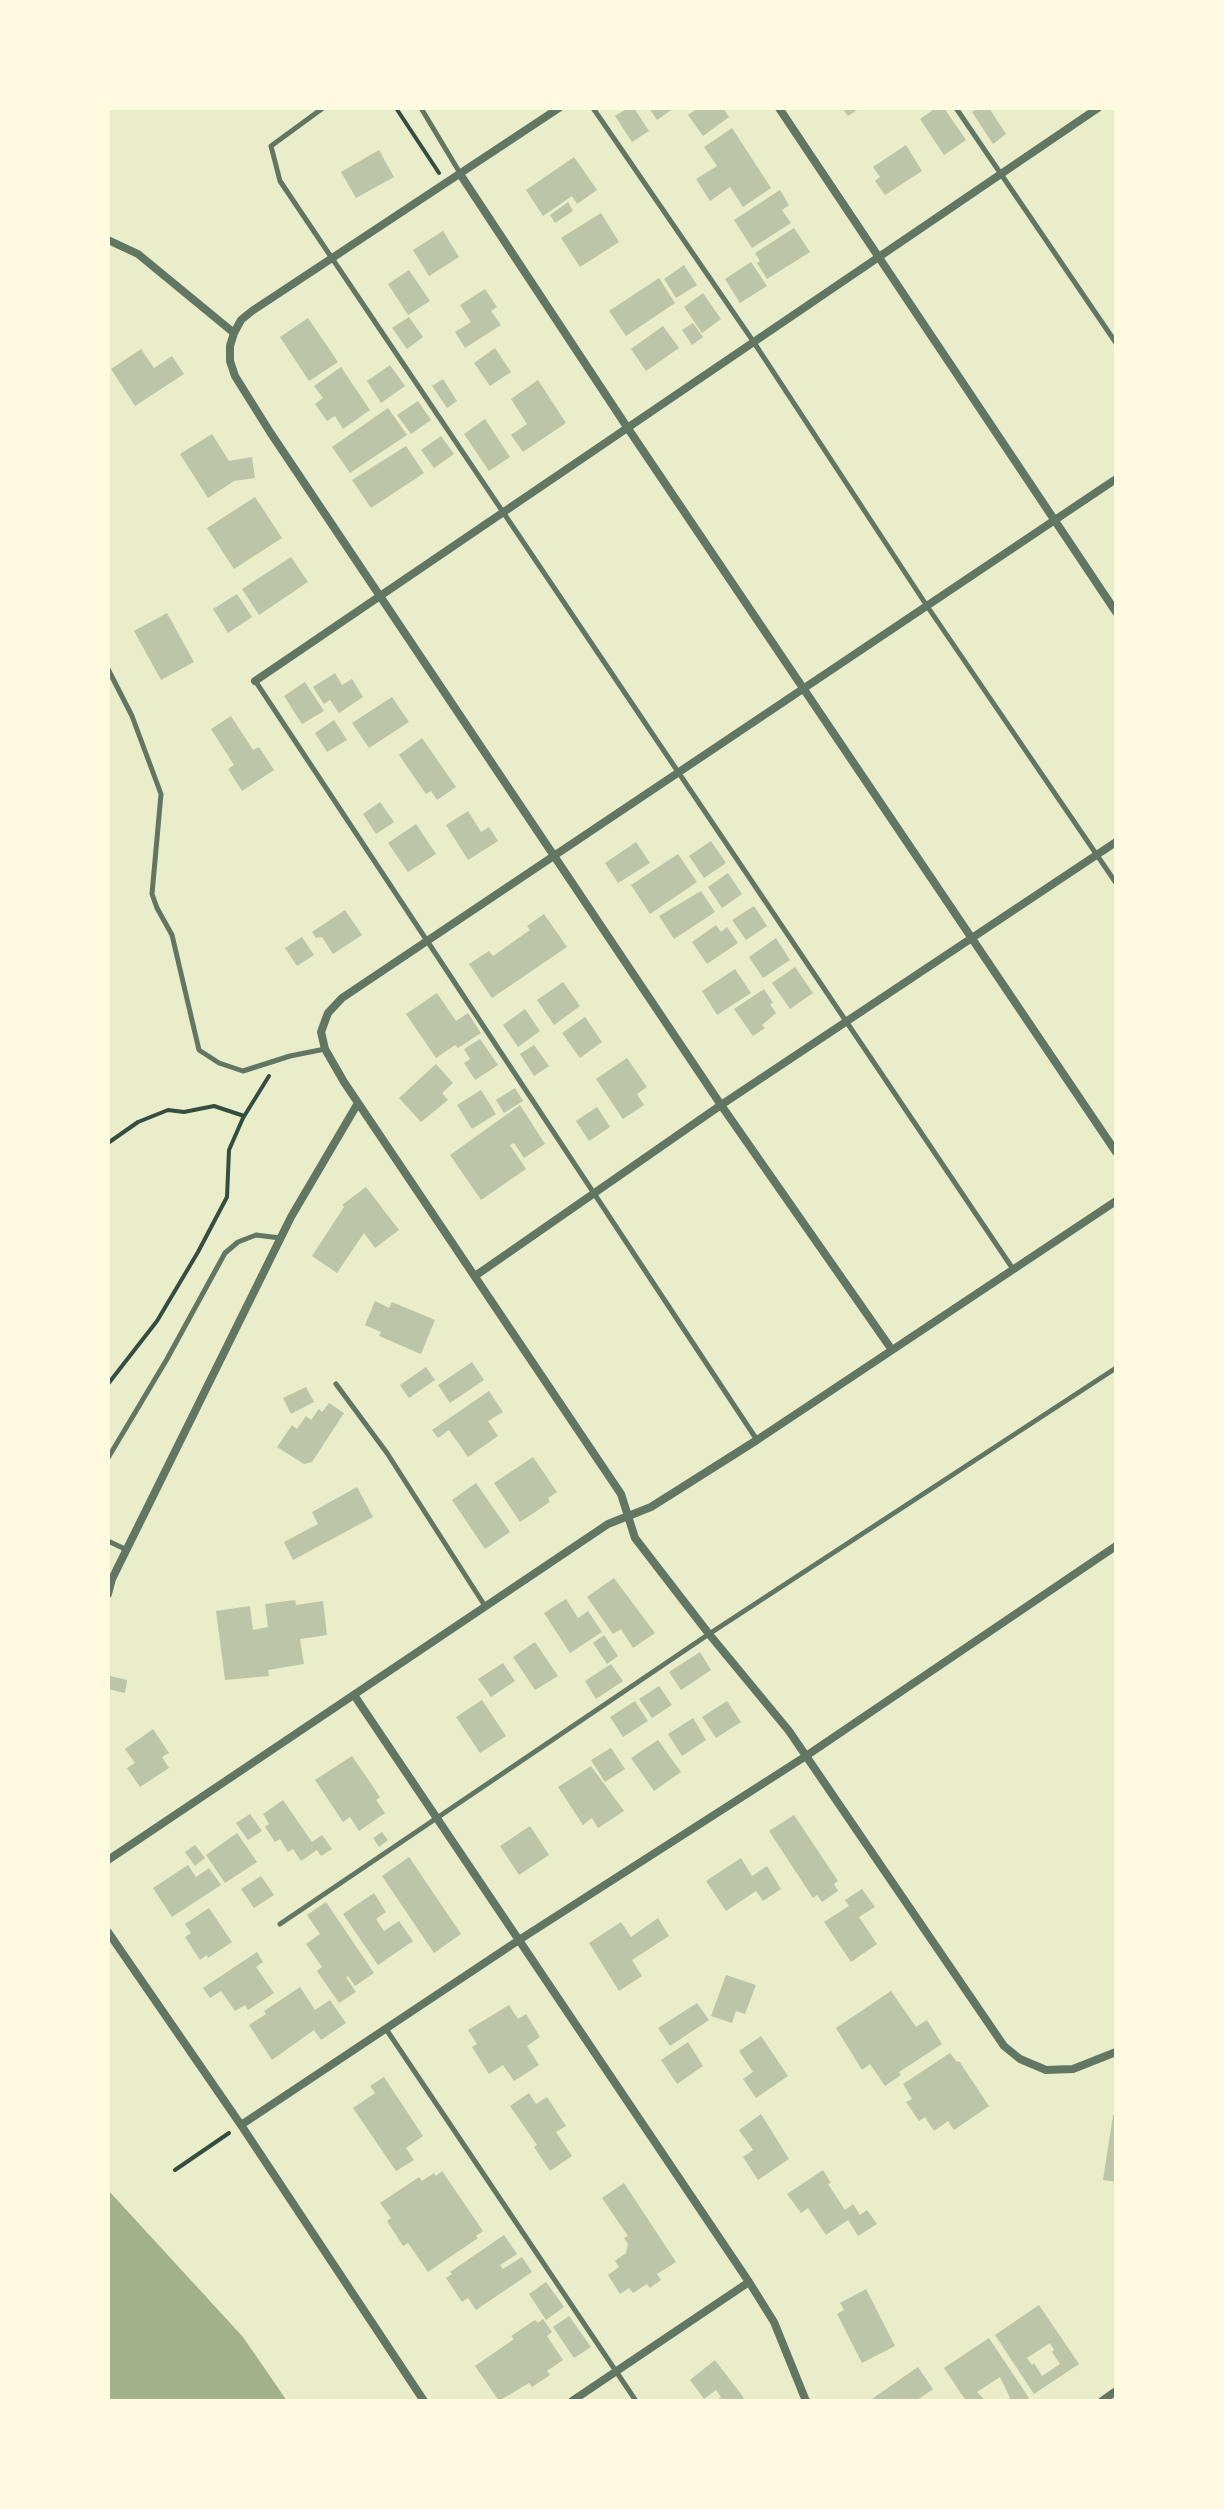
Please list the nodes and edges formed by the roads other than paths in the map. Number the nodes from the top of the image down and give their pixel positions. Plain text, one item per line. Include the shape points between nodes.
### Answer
1 (323, 108) edge
2 (421, 108) edge
3 (559, 108) edge
4 (593, 108) edge
5 (779, 108) edge
6 (956, 108) edge
7 (1098, 108) edge
8 (460, 174) junction
9 (1001, 174) junction
10 (108, 240) edge
11 (878, 258) junction
12 (332, 259) junction
13 (234, 333) junction
14 (753, 341) junction
15 (1116, 343) edge
16 (627, 427) junction
17 (1116, 479) edge
18 (505, 512) junction
19 (1054, 520) junction
20 (381, 597) junction
21 (927, 606) junction
22 (1116, 612) edge
23 (108, 669) edge
24 (255, 681) joint
25 (805, 688) junction
26 (679, 771) junction
27 (1116, 842) edge
28 (553, 855) junction
29 (1097, 855) junction
30 (1116, 883) edge
31 (973, 939) junction
32 (427, 940) junction
33 (848, 1022) junction
34 (325, 1049) junction
35 (358, 1103) junction
36 (721, 1105) junction
37 (1116, 1152) edge
38 (593, 1192) junction
39 (1116, 1201) edge
40 (281, 1238) junction
41 (1013, 1269) junction
42 (475, 1276) junction
43 (892, 1350) junction
44 (1116, 1368) edge
45 (336, 1384) dead end
46 (757, 1440) junction
47 (108, 1458) edge
48 (629, 1516) junction
49 (108, 1541) edge
50 (1116, 1546) edge
51 (127, 1550) junction
52 (108, 1594) edge
53 (486, 1608) junction
54 (709, 1634) junction
55 (354, 1695) junction
56 (806, 1756) junction
57 (438, 1818) junction
58 (108, 1860) edge
59 (280, 1924) dead end
60 (108, 1932) edge
61 (519, 1940) junction
62 (386, 2029) junction
63 (1116, 2052) edge
64 (241, 2125) junction
65 (749, 2282) junction
66 (618, 2370) junction
67 (1116, 2391) edge
68 (424, 2401) edge
69 (572, 2401) edge
70 (636, 2401) edge
71 (806, 2401) edge
72 (1102, 2401) edge

1 - 12 lane via 271,146 280,181
2 - 8 lane
3 - 8 street
4 - 14 lane
5 - 11 street
6 - 9 lane
7 - 9 street
8 - 12 street
8 - 16 street
9 - 11 street
9 - 15 lane
10 - 13 street via 138,254
11 - 14 street
11 - 19 street
12 - 13 street via 252,311
12 - 18 lane
13 - 20 street via 230,361 235,376
14 - 16 street
14 - 21 lane
16 - 18 street
16 - 25 street
17 - 19 street
18 - 20 street
18 - 26 lane
19 - 21 street
19 - 22 street
20 - 24 street
20 - 28 street
21 - 25 street
21 - 29 lane
23 - 34 lane via 161,794 152,894 172,935 199,1050 243,1071
24 - 32 lane
25 - 26 street
25 - 31 street
26 - 28 street
26 - 33 lane
27 - 29 street
28 - 32 street
28 - 36 street
29 - 30 lane
29 - 31 street
31 - 33 street
31 - 37 street
32 - 34 street via 342,998 323,1025
32 - 38 lane
33 - 36 street
33 - 41 lane
34 - 35 street
35 - 40 street
35 - 42 street
36 - 38 street
36 - 43 street
38 - 42 street
38 - 46 lane
39 - 41 street
40 - 47 lane via 256,1235 225,1253
40 - 51 street
41 - 43 street
42 - 48 street via 621,1494
43 - 46 street
44 - 54 lane
45 - 53 lane
46 - 48 street
48 - 53 street via 608,1524
48 - 54 street via 635,1538
49 - 51 lane
50 - 56 street
51 - 52 street
53 - 55 street
54 - 56 street
54 - 57 lane
55 - 57 street
55 - 58 street
56 - 61 street
56 - 63 street via 1004,2046 1046,2070 1073,2069
57 - 59 lane
57 - 61 street
60 - 64 street
61 - 62 street
61 - 65 street
62 - 64 street
62 - 66 lane
64 - 68 street
65 - 66 street
65 - 71 street via 774,2322
66 - 69 street
66 - 70 lane
67 - 72 street

